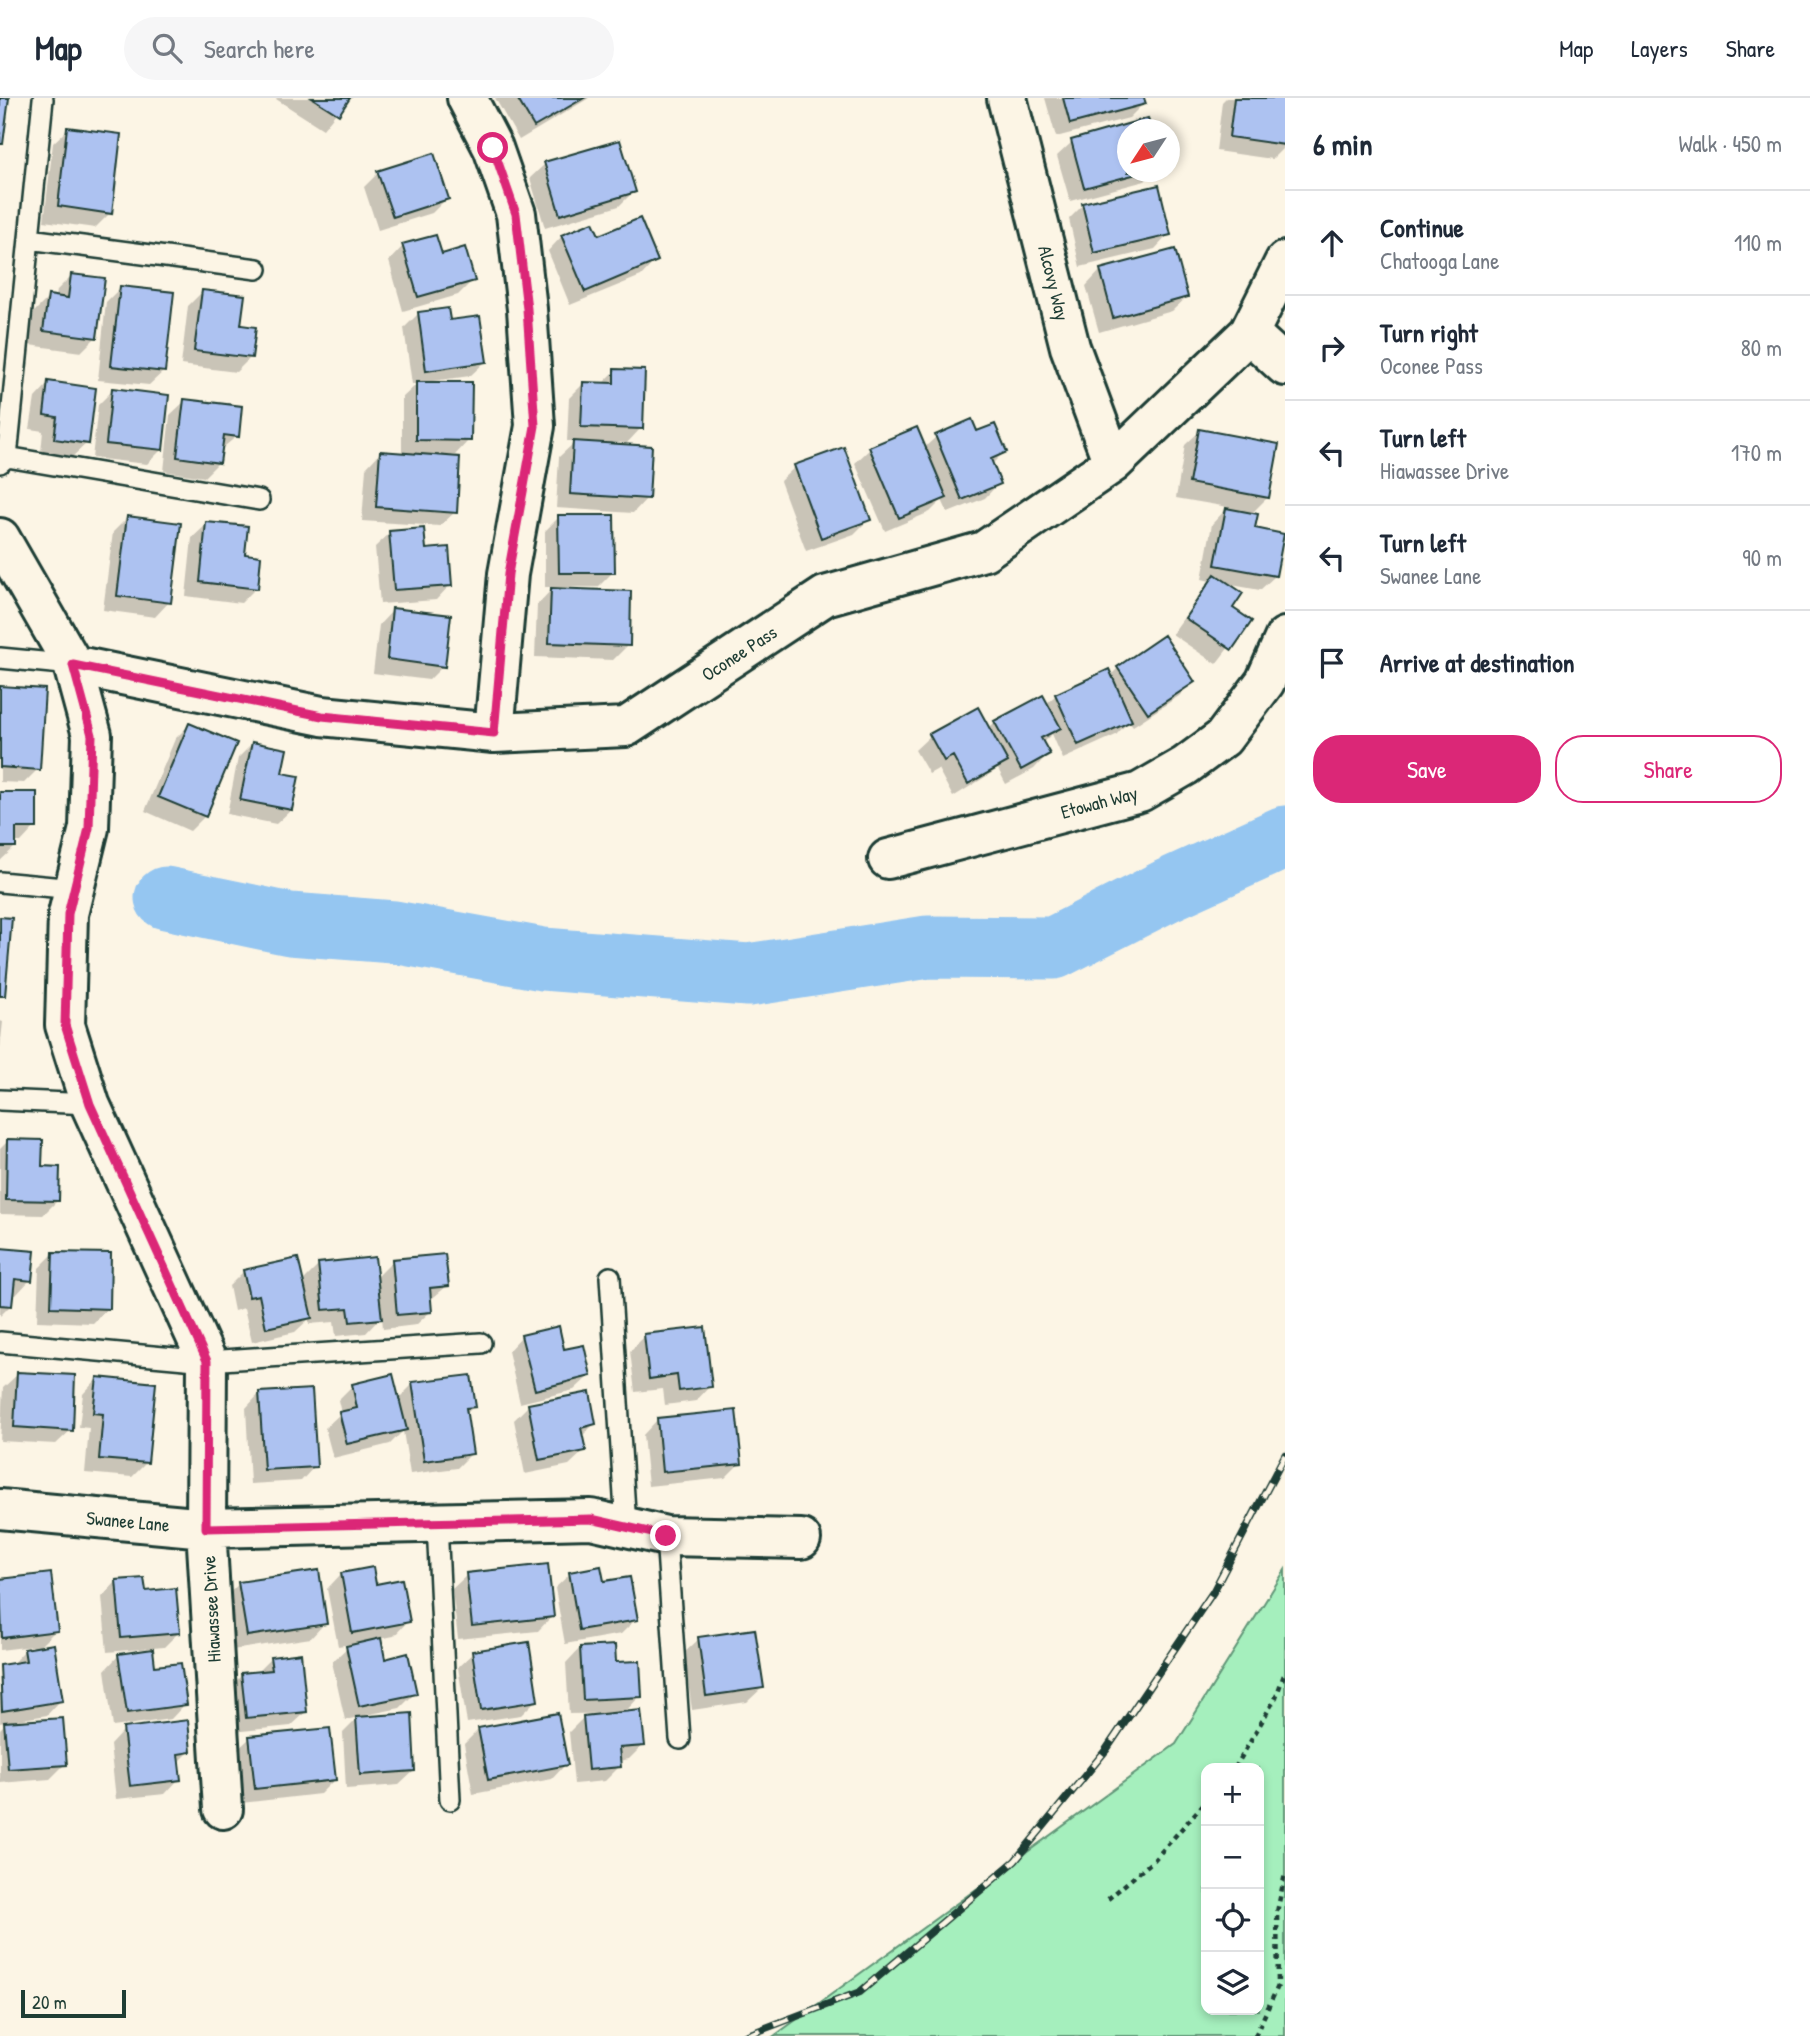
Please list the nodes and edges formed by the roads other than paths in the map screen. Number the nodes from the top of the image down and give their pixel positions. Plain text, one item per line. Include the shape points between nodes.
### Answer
1 (467, 98) edge
2 (1007, 98) edge
3 (43, 99) edge
4 (29, 239) junction
5 (1285, 261) edge
6 (257, 269) dead end
7 (1249, 333) junction
8 (1285, 366) edge
9 (4, 460) edge
10 (1113, 463) junction
11 (259, 500) dead end
12 (0, 538) edge
13 (1285, 637) edge
14 (0, 658) edge
15 (73, 665) junction
16 (494, 733) junction
17 (888, 859) dead end
18 (0, 882) edge
19 (74, 889) junction
20 (0, 1100) edge
21 (90, 1104) junction
22 (610, 1277) dead end
23 (0, 1342) edge
24 (481, 1343) dead end
25 (207, 1361) junction
26 (0, 1509) edge
27 (436, 1523) junction
28 (626, 1527) junction
29 (206, 1528) junction
30 (666, 1536) junction
31 (801, 1539) dead end
32 (680, 1739) dead end
33 (450, 1800) dead end
34 (223, 1809) dead end

1 - 16 street via 493,148 516,214 535,426 508,574
2 - 10 street, Alcovy Way via 1070,347
3 - 4 lane
4 - 6 lane
4 - 9 lane
5 - 7 street, Oconee Pass
7 - 8 street
7 - 10 street, Oconee Pass
9 - 11 lane
10 - 16 street, Oconee Pass via 984,551 825,596 625,727
12 - 15 street, Hiawassee Drive
13 - 17 street, Etowah Way via 1265,682 1223,738 1140,792
14 - 15 lane
15 - 16 street, Oconee Pass via 322,716
15 - 19 street, Hiawassee Drive via 92,735 89,828
18 - 19 lane
19 - 21 street, Hiawassee Drive via 68,914 65,1025
20 - 21 lane
21 - 25 street, Hiawassee Drive
22 - 28 lane
23 - 25 lane
24 - 25 lane
25 - 29 street, Hiawassee Drive
26 - 29 street, Swanee Lane
27 - 28 street, Swanee Lane via 591,1519
27 - 29 street, Swanee Lane
27 - 33 lane
28 - 30 street, Swanee Lane
29 - 34 street, Hiawassee Drive
30 - 31 street, Swanee Lane
30 - 32 lane

